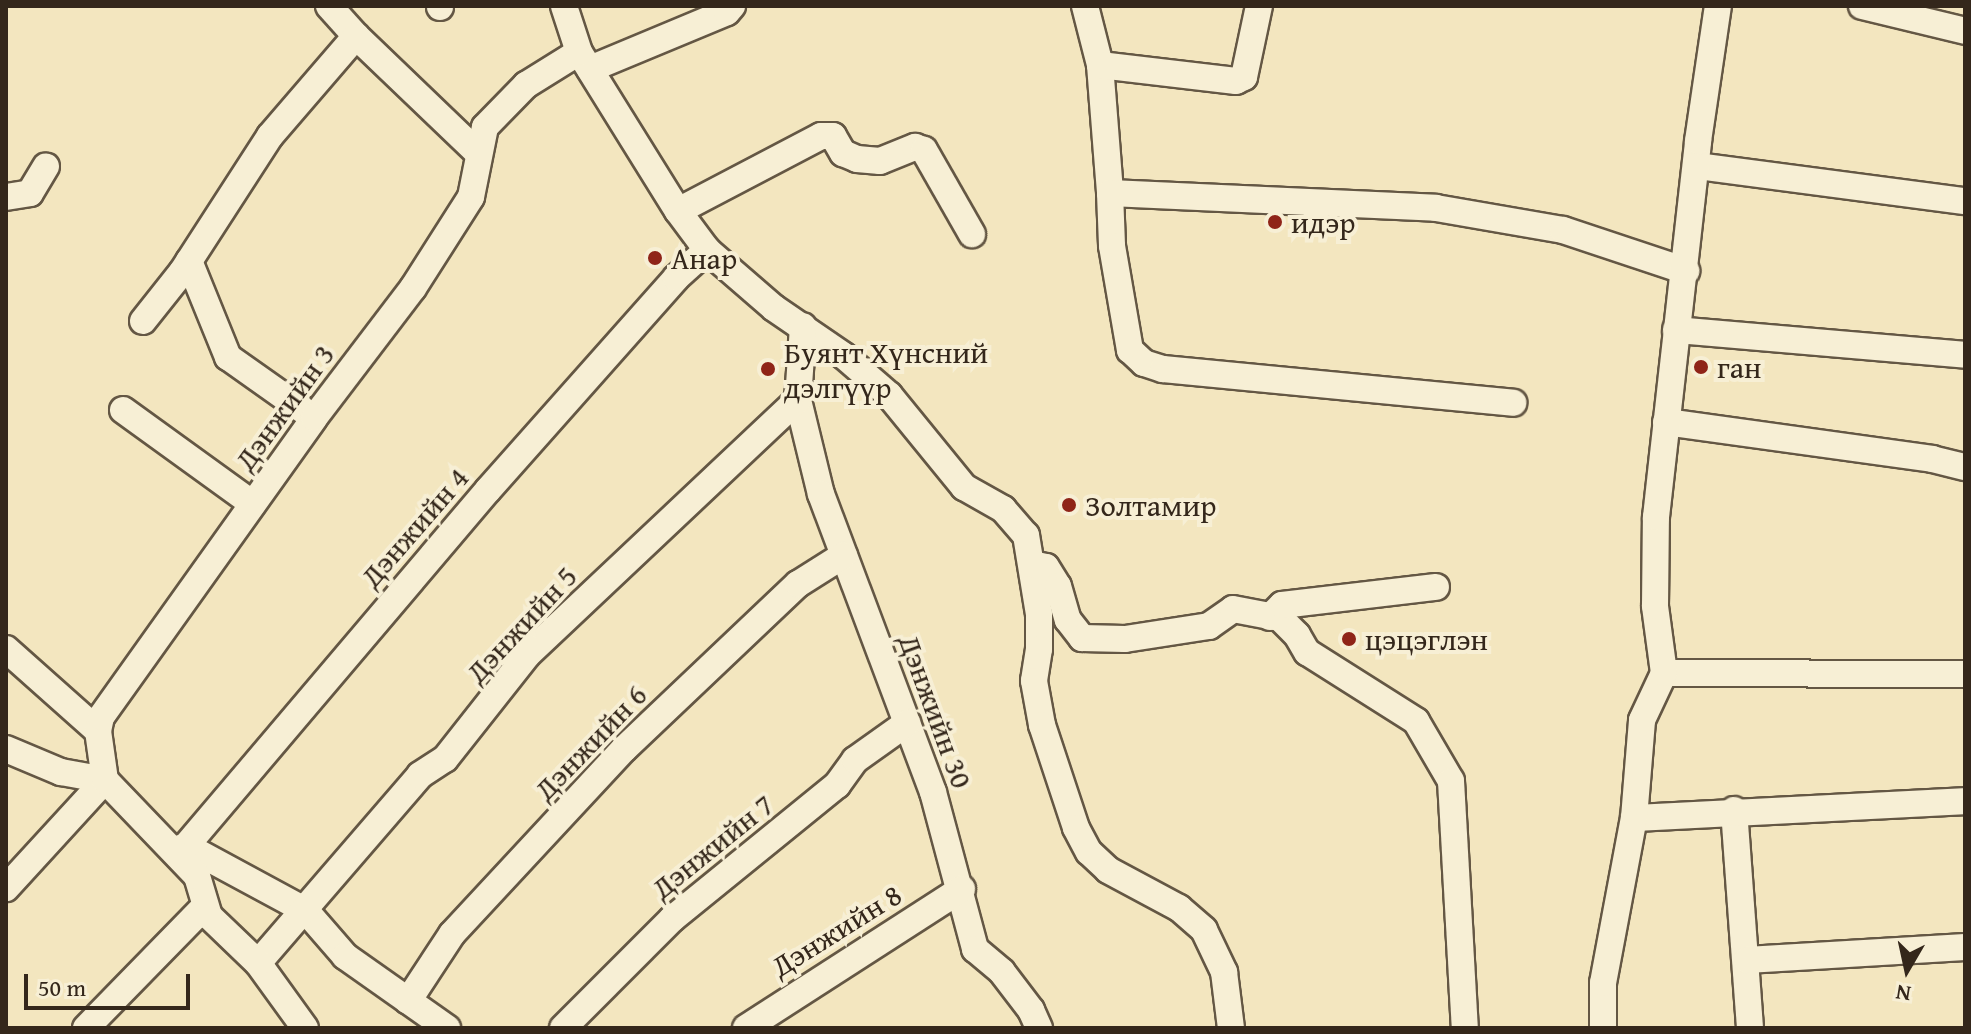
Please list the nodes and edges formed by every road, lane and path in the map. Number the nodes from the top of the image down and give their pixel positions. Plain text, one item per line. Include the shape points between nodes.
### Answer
1 (329, 6) edge
2 (564, 6) edge
3 (732, 6) edge
4 (1085, 6) edge
5 (1259, 6) edge
6 (1718, 6) edge
7 (1862, 6) edge
8 (1965, 31) edge
9 (356, 36) junction
10 (584, 60) junction
11 (1100, 65) junction
12 (479, 154) junction
13 (46, 166) dead end
14 (1698, 166) junction
15 (1110, 193) junction
16 (6, 197) edge
17 (1965, 201) edge
18 (678, 211) junction
19 (972, 234) dead end
20 (707, 250) junction
21 (189, 261) junction
22 (1686, 271) junction
23 (143, 321) dead end
24 (803, 326) junction
25 (1676, 330) junction
26 (1965, 355) edge
27 (798, 400) junction
28 (1513, 403) dead end
29 (123, 410) dead end
30 (314, 418) junction
31 (1666, 422) junction
32 (1965, 467) edge
33 (253, 504) junction
34 (844, 555) junction
35 (1032, 564) junction
36 (1436, 587) dead end
37 (1270, 617) junction
38 (6, 649) edge
39 (1664, 673) junction
40 (1965, 674) edge
41 (907, 723) junction
42 (98, 731) junction
43 (6, 749) edge
44 (105, 780) junction
45 (1965, 801) edge
46 (1734, 810) junction
47 (1634, 818) junction
48 (180, 848) junction
49 (6, 888) edge
50 (962, 889) junction
51 (205, 906) junction
52 (306, 911) junction
53 (1965, 947) edge
54 (1747, 960) junction
55 (258, 963) junction
56 (408, 1001) junction
57 (86, 1028) edge
58 (305, 1028) edge
59 (447, 1028) edge
60 (563, 1028) edge
61 (746, 1028) edge
62 (1039, 1028) edge
63 (1231, 1028) edge
64 (1465, 1028) edge
65 (1603, 1028) edge
66 (1750, 1028) edge

1 - 9 street
2 - 10 street
3 - 10 street, Дэнжийн 3
4 - 11 street
5 - 11 street via 1244,77 1236,81
6 - 14 street
7 - 8 street
9 - 12 street
9 - 21 street via 270,136
10 - 12 street, Дэнжийн 3 via 526,85 485,127
10 - 18 street
11 - 15 street
12 - 30 street, Дэнжийн 3 via 471,197 413,288
13 - 16 street via 30,193
14 - 17 street
14 - 22 street
15 - 22 street via 1436,208 1563,230
15 - 28 street via 1112,246 1130,350 1144,363
18 - 19 street via 821,136 833,136 843,153 857,159 880,161 915,147 924,150
18 - 20 street
20 - 24 street
20 - 48 street, Дэнжийн 4 via 676,278 488,490
21 - 23 street
21 - 30 street via 228,357
22 - 25 street
24 - 27 street
24 - 35 street via 889,395 964,487 1003,509 1026,535
25 - 26 street
25 - 31 street
27 - 34 street, Дэнжийн 30 via 813,468
27 - 52 street, Дэнжийн 5 via 527,655 445,759 420,775
29 - 33 street
30 - 33 street, Дэнжийн 3
31 - 32 street
31 - 39 street via 1655,606
33 - 42 street, Дэнжийн 3 via 101,717
34 - 41 street, Дэнжийн 30
34 - 56 street, Дэнжийн 6 via 798,584 624,749 452,934
35 - 37 street via 1046,567 1068,620 1082,638 1125,639 1209,626 1233,609
35 - 63 street via 1039,649 1034,681 1042,725 1076,828 1089,852 1108,870 1179,908 1204,930 1224,972
36 - 37 street via 1282,605
37 - 64 street via 1280,618 1307,652 1416,721 1451,781
38 - 42 street
39 - 40 street
39 - 47 street via 1642,720
41 - 50 street, Дэнжийн 30
41 - 60 street, Дэнжийн 7 via 855,760 837,785 672,919
42 - 44 street
43 - 44 street via 61,772
44 - 48 street
44 - 49 street
45 - 46 street
46 - 47 street
46 - 54 street
47 - 65 street via 1603,983
48 - 51 street via 197,876
48 - 52 street
50 - 61 street, Дэнжийн 8
50 - 62 street, Дэнжийн 30 via 975,949 1002,972
51 - 55 street
51 - 57 street
52 - 55 street, Дэнжийн 5
52 - 56 street via 345,956
53 - 54 street
54 - 66 street
55 - 58 street
56 - 59 street

